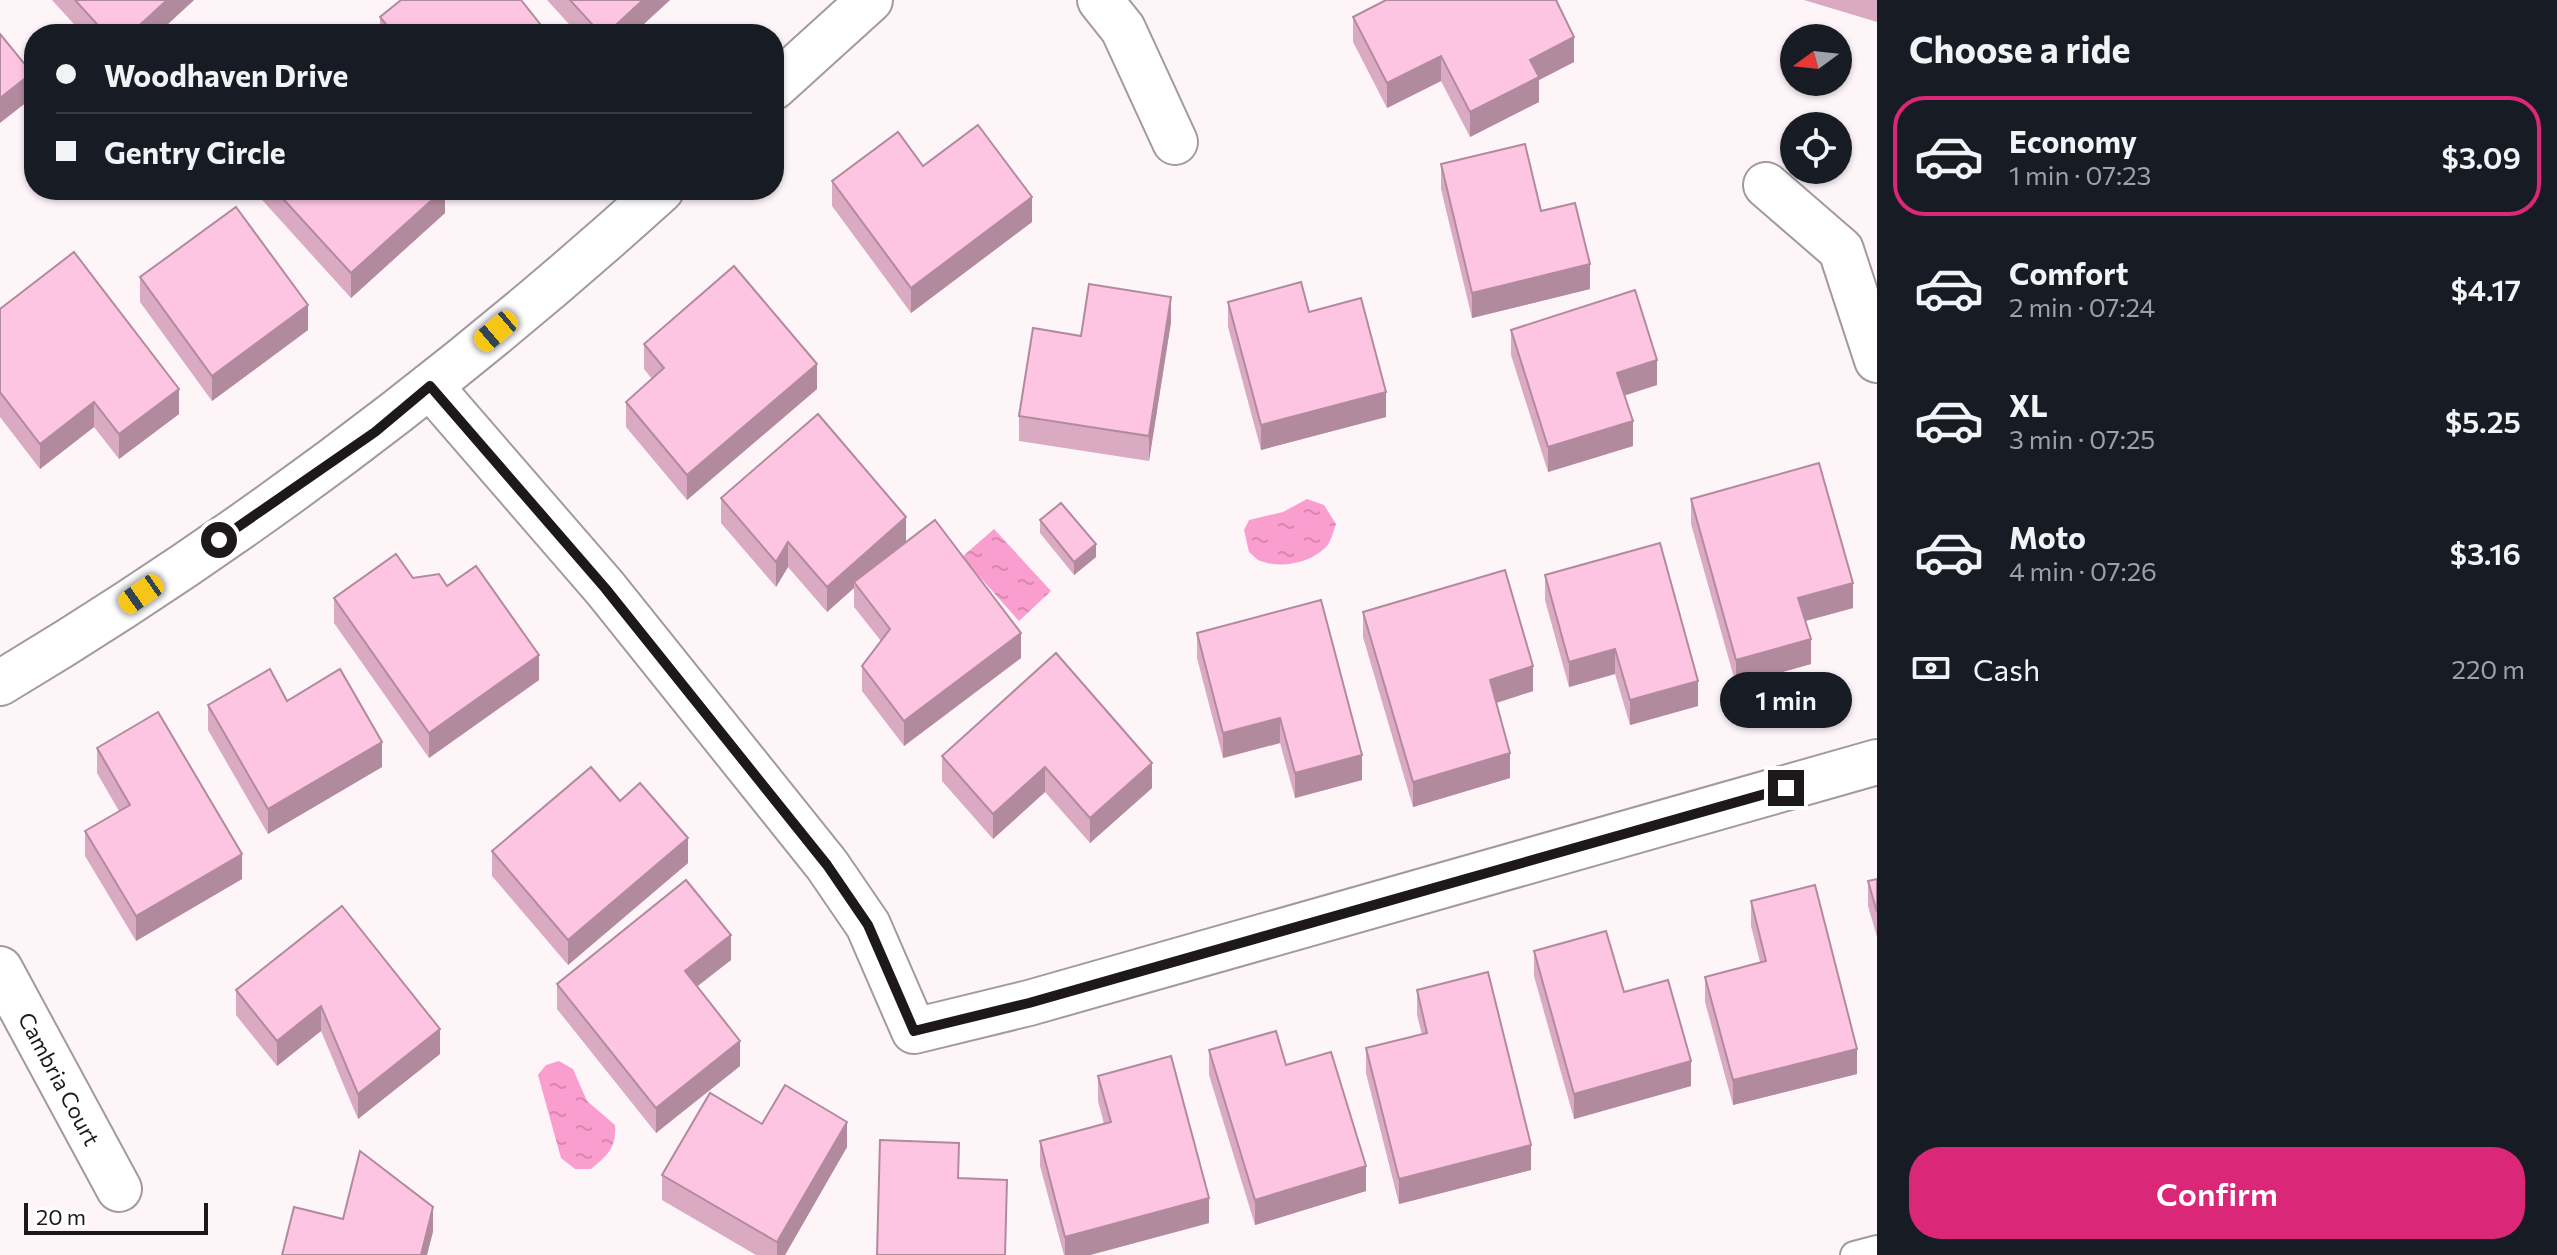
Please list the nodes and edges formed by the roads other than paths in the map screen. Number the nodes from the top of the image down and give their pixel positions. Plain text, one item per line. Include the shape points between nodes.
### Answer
1 (870, 0) edge
2 (1100, 0) edge
3 (784, 78) edge
4 (1175, 142) dead end
5 (1766, 185) dead end
6 (649, 200) edge
7 (1877, 360) edge
8 (430, 386) junction
9 (0, 683) edge
10 (1877, 762) edge
11 (0, 969) edge
12 (119, 1189) dead end
13 (1877, 1249) edge
14 (1854, 1255) edge

1 - 3 street
2 - 4 street via 1123,29
5 - 7 street via 1841,250
6 - 8 street
8 - 9 street via 375,432 89,630
8 - 10 street via 605,588 827,865 868,925 914,1031
11 - 12 street, Cambria Court
13 - 14 lane

